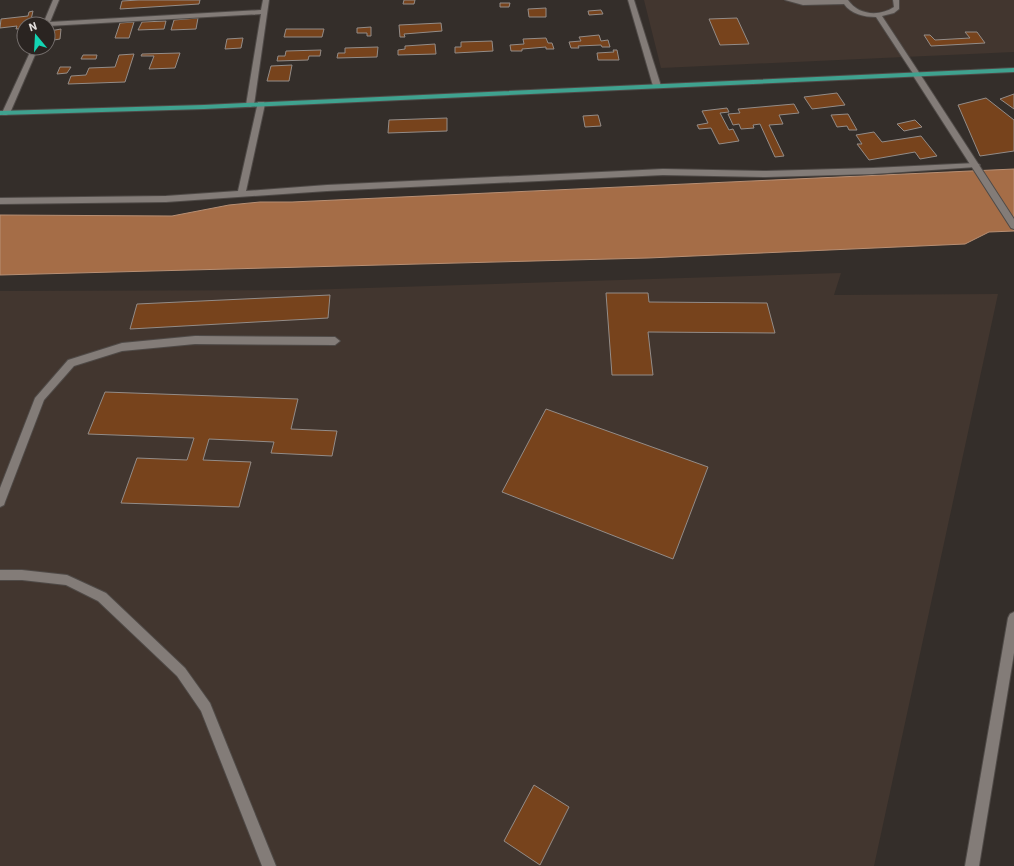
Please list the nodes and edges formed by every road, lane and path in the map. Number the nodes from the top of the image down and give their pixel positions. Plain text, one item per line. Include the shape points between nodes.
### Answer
1 (56, 0) edge
2 (266, 0) edge
3 (631, 0) edge
4 (788, 0) edge
5 (897, 0) edge
6 (845, 1) edge
7 (264, 12) junction
8 (878, 15) junction
9 (49, 16) edge
10 (56, 23) edge
11 (31, 56) edge
12 (1014, 70) edge
13 (916, 74) junction
14 (657, 86) junction
15 (261, 104) junction
16 (250, 105) junction
17 (3, 113) edge
18 (976, 166) junction
19 (241, 194) junction
20 (0, 201) edge
21 (1014, 226) edge
22 (334, 341) dead end
23 (0, 502) edge
24 (0, 575) edge
25 (1014, 618) edge
26 (269, 866) edge
27 (972, 866) edge

1 - 9 street
2 - 7 street
3 - 14 street
4 - 6 street via 803,3
5 - 8 street via 897,8 893,12
6 - 8 street via 848,6 858,11
7 - 10 street
7 - 16 street
8 - 13 street
11 - 17 street
12 - 13 main road
13 - 14 main road
13 - 18 street
14 - 15 main road
15 - 16 main road
15 - 19 street
16 - 17 main road
18 - 19 street via 766,174 663,172
18 - 21 street
19 - 20 street via 166,199
22 - 23 street via 195,340 122,347 71,363 40,398
24 - 26 street via 67,580 102,597 181,672 206,707
25 - 27 street

